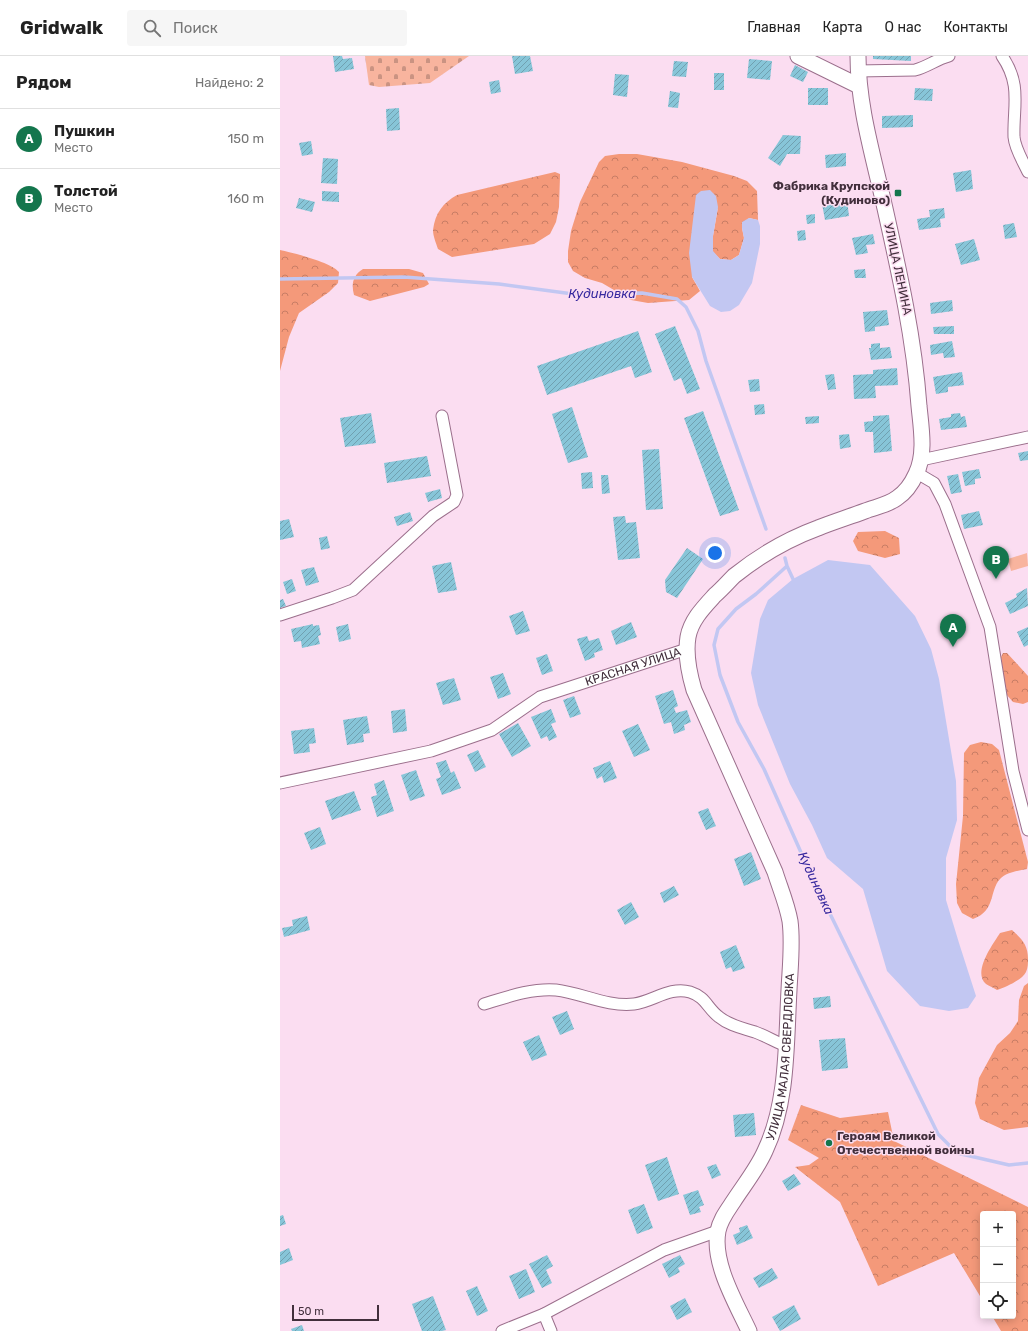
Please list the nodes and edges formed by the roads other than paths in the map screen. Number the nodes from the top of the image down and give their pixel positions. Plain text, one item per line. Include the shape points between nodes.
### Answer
1 (798, 56) edge
2 (858, 56) edge
3 (950, 56) edge
4 (1002, 56) edge
5 (858, 79) junction
6 (1028, 172) edge
7 (442, 416) dead end
8 (1028, 437) edge
9 (919, 466) junction
10 (280, 615) edge
11 (687, 649) junction
12 (280, 783) edge
13 (1028, 830) edge
14 (484, 1004) dead end
15 (786, 1046) junction
16 (718, 1231) junction
17 (544, 1314) junction
18 (502, 1331) edge
19 (551, 1331) edge
20 (749, 1331) edge

1 - 5 main road
2 - 5 main road, УЛИЦА ЛЕНИНА
3 - 5 street via 938,59 923,68
4 - 6 street via 1014,78 1014,139
5 - 9 main road, УЛИЦА ЛЕНИНА via 864,118 913,342 921,432
7 - 10 street via 457,495 454,502 433,516 353,590
8 - 9 street
9 - 11 main road, КРАСНАЯ УЛИЦА via 909,487 897,498 796,538 770,551 734,576 702,609 688,635
9 - 13 street via 934,483 944,504 990,626 1013,771
11 - 12 street, КРАСНАЯ УЛИЦА via 540,697 492,730 431,751
11 - 15 main road, УЛИЦА МАЛАЯ СВЕРДЛОВКА via 688,670 694,690 775,872 785,901 790,922 791,949
14 - 15 street via 534,991 556,990 615,1004 635,1004 676,990 701,997 719,1017 738,1028 756,1032
15 - 16 main road, УЛИЦА МАЛАЯ СВЕРДЛОВКА via 781,1102 776,1124 756,1169 723,1218
16 - 17 street via 664,1250
16 - 20 main road via 718,1256 722,1272
17 - 18 street
17 - 19 street

